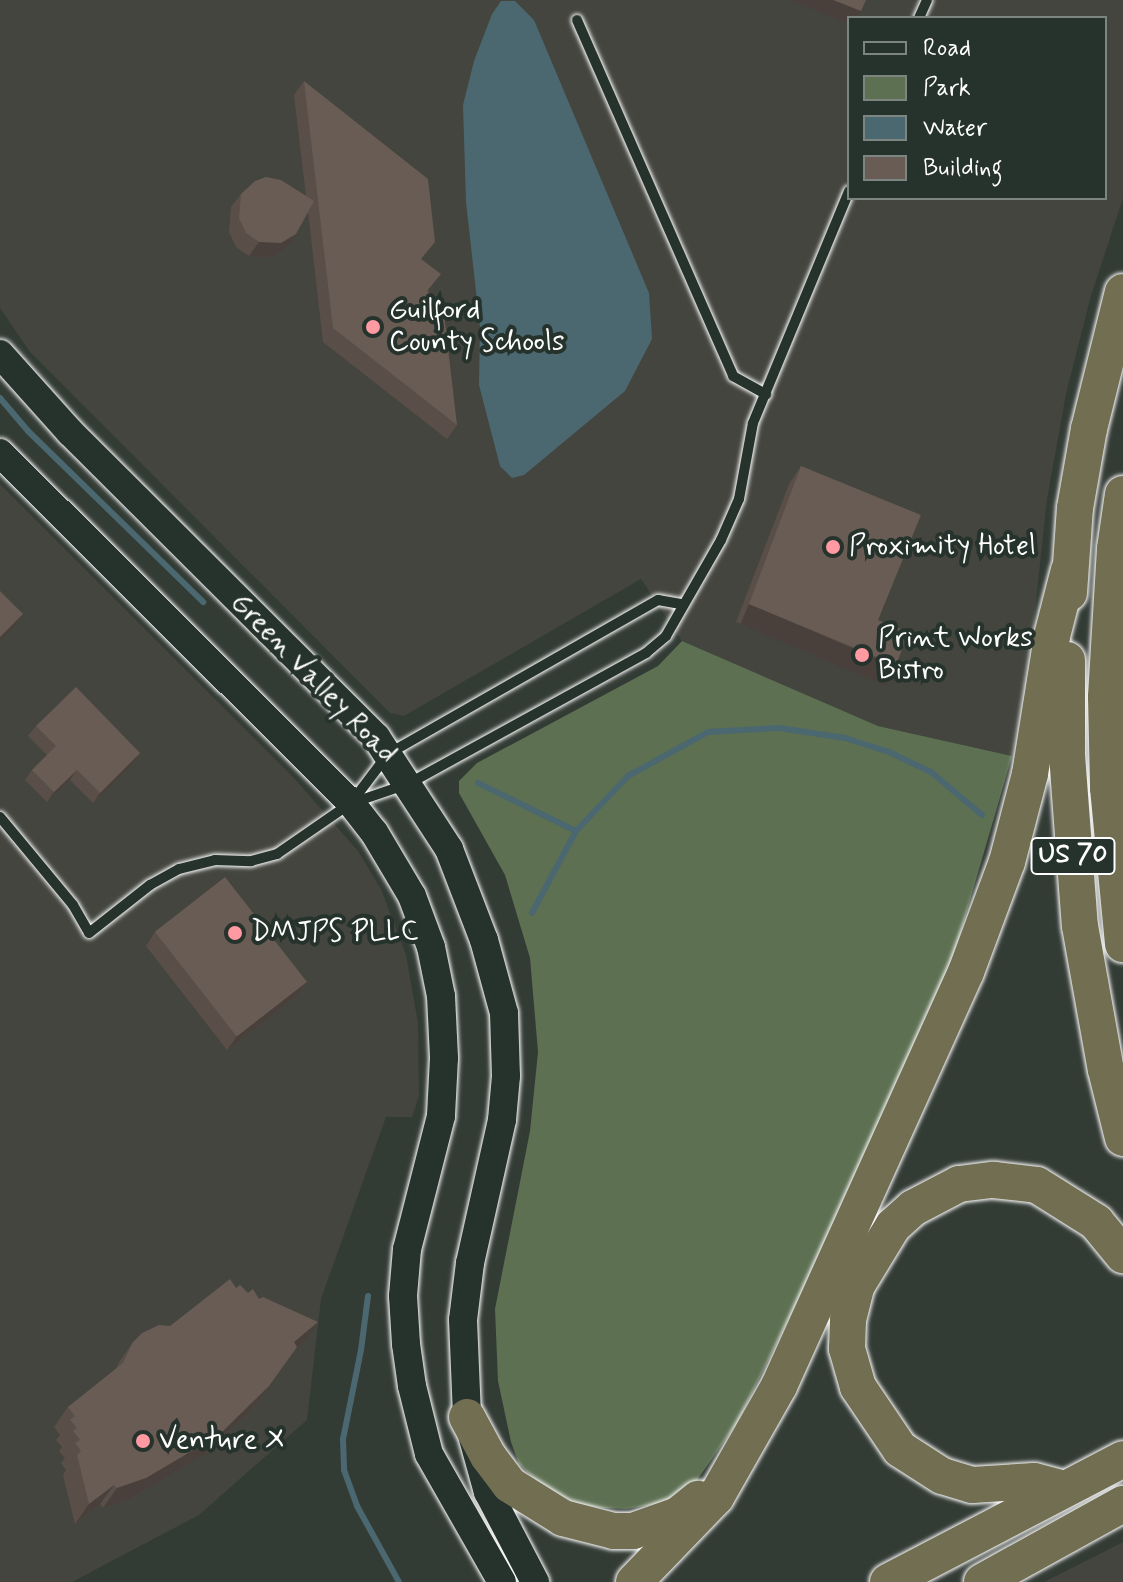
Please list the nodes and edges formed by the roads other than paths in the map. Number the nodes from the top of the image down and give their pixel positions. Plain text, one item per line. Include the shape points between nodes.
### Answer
1 (577, 20) dead end
2 (847, 196) edge
3 (1123, 292) edge
4 (0, 354) edge
5 (766, 394) junction
6 (0, 453) edge
7 (1123, 494) edge
8 (1069, 570) junction
9 (681, 604) junction
10 (388, 754) junction
11 (408, 784) junction
12 (351, 803) junction
13 (0, 817) edge
14 (1123, 944) edge
15 (1123, 1138) edge
16 (1123, 1255) edge
17 (467, 1417) junction
18 (749, 1440) junction
19 (1123, 1459) edge
20 (1064, 1489) junction
21 (1123, 1504) edge
22 (502, 1582) edge
23 (535, 1582) edge
24 (634, 1582) edge
25 (888, 1582) edge
26 (982, 1582) edge

1 - 5 lane via 733,376
2 - 5 lane
3 - 8 highway, US 70 via 1089,429
4 - 10 main road, Green Valley Road via 40,402
5 - 9 lane via 753,423 739,499 721,540
6 - 12 main road, Green Valley Road
7 - 14 highway, US 70 via 1106,697 1109,803
8 - 15 highway, US 70 via 1066,695 1072,851 1095,1015
8 - 18 highway via 1052,636 1030,774 1007,862 966,972 811,1318
9 - 10 lane via 658,600
9 - 11 lane via 666,636 646,653
10 - 11 main road, Green Valley Road
10 - 12 lane
11 - 12 lane
11 - 17 main road, Green Valley Road via 449,849 484,940 504,1013 502,1120 470,1263 463,1320
12 - 13 lane via 277,854 179,869 89,933 73,905
12 - 22 main road, Green Valley Road via 412,896 431,947 441,996 442,1101 407,1249 406,1344 429,1454
16 - 20 highway via 1096,1222 1037,1185 994,1180 959,1184 913,1208 893,1226 857,1285 848,1320 847,1349 858,1387 900,1449 942,1476 972,1485 1034,1481
17 - 18 highway via 510,1485 563,1518 614,1531 633,1531 678,1515 706,1493
17 - 23 main road, Green Valley Road via 488,1492
18 - 24 highway via 716,1497
19 - 20 highway
20 - 25 highway
21 - 26 highway

